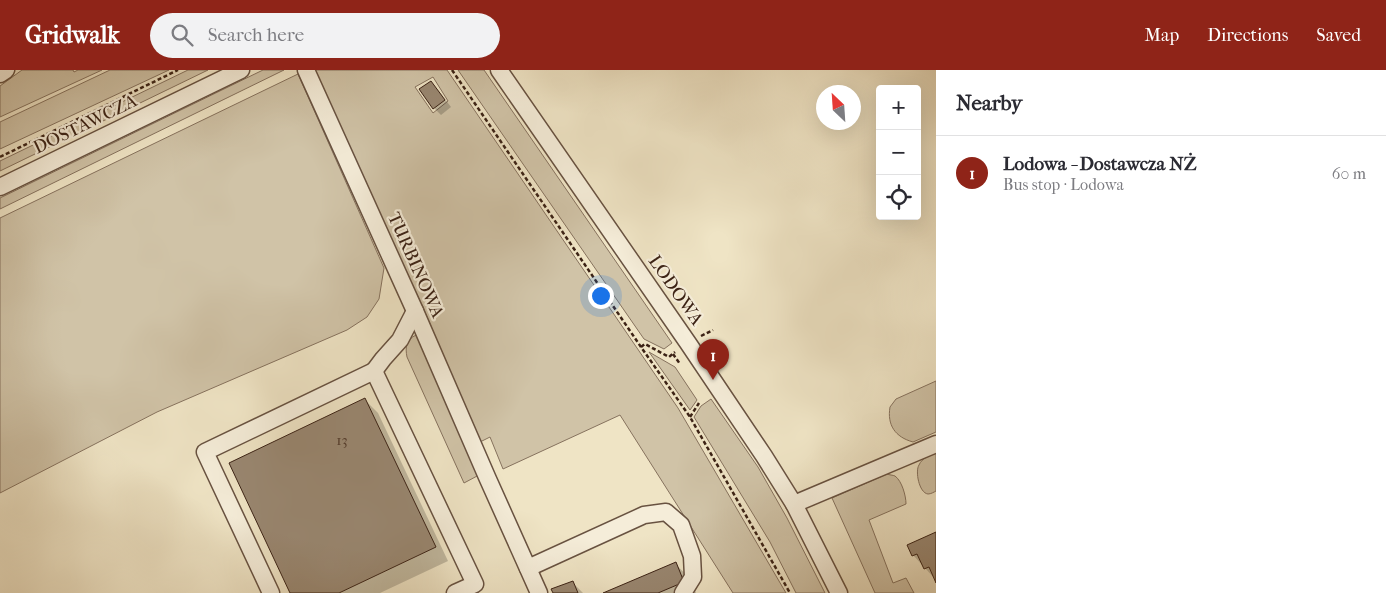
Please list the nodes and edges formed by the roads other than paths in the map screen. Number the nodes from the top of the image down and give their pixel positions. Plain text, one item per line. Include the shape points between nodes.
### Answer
1 (6, 70) edge
2 (241, 70) edge
3 (306, 70) edge
4 (499, 70) edge
5 (0, 74) edge
6 (0, 187) edge
7 (415, 311) junction
8 (374, 371) junction
9 (936, 444) edge
10 (794, 504) junction
11 (528, 568) junction
12 (271, 593) edge
13 (456, 593) edge
14 (539, 593) edge
15 (684, 593) edge
16 (838, 593) edge

1 - 5 street
2 - 6 street, DOSTAWCZA
3 - 7 street, TURBINOWA
4 - 10 street, LODOWA via 713,380
7 - 8 street via 400,340
7 - 11 street, TURBINOWA
8 - 12 street via 205,452
8 - 13 street via 475,584
9 - 10 street
10 - 16 street, LODOWA
11 - 14 street, TURBINOWA
11 - 15 street via 644,515 666,512 681,525 692,556 693,578

